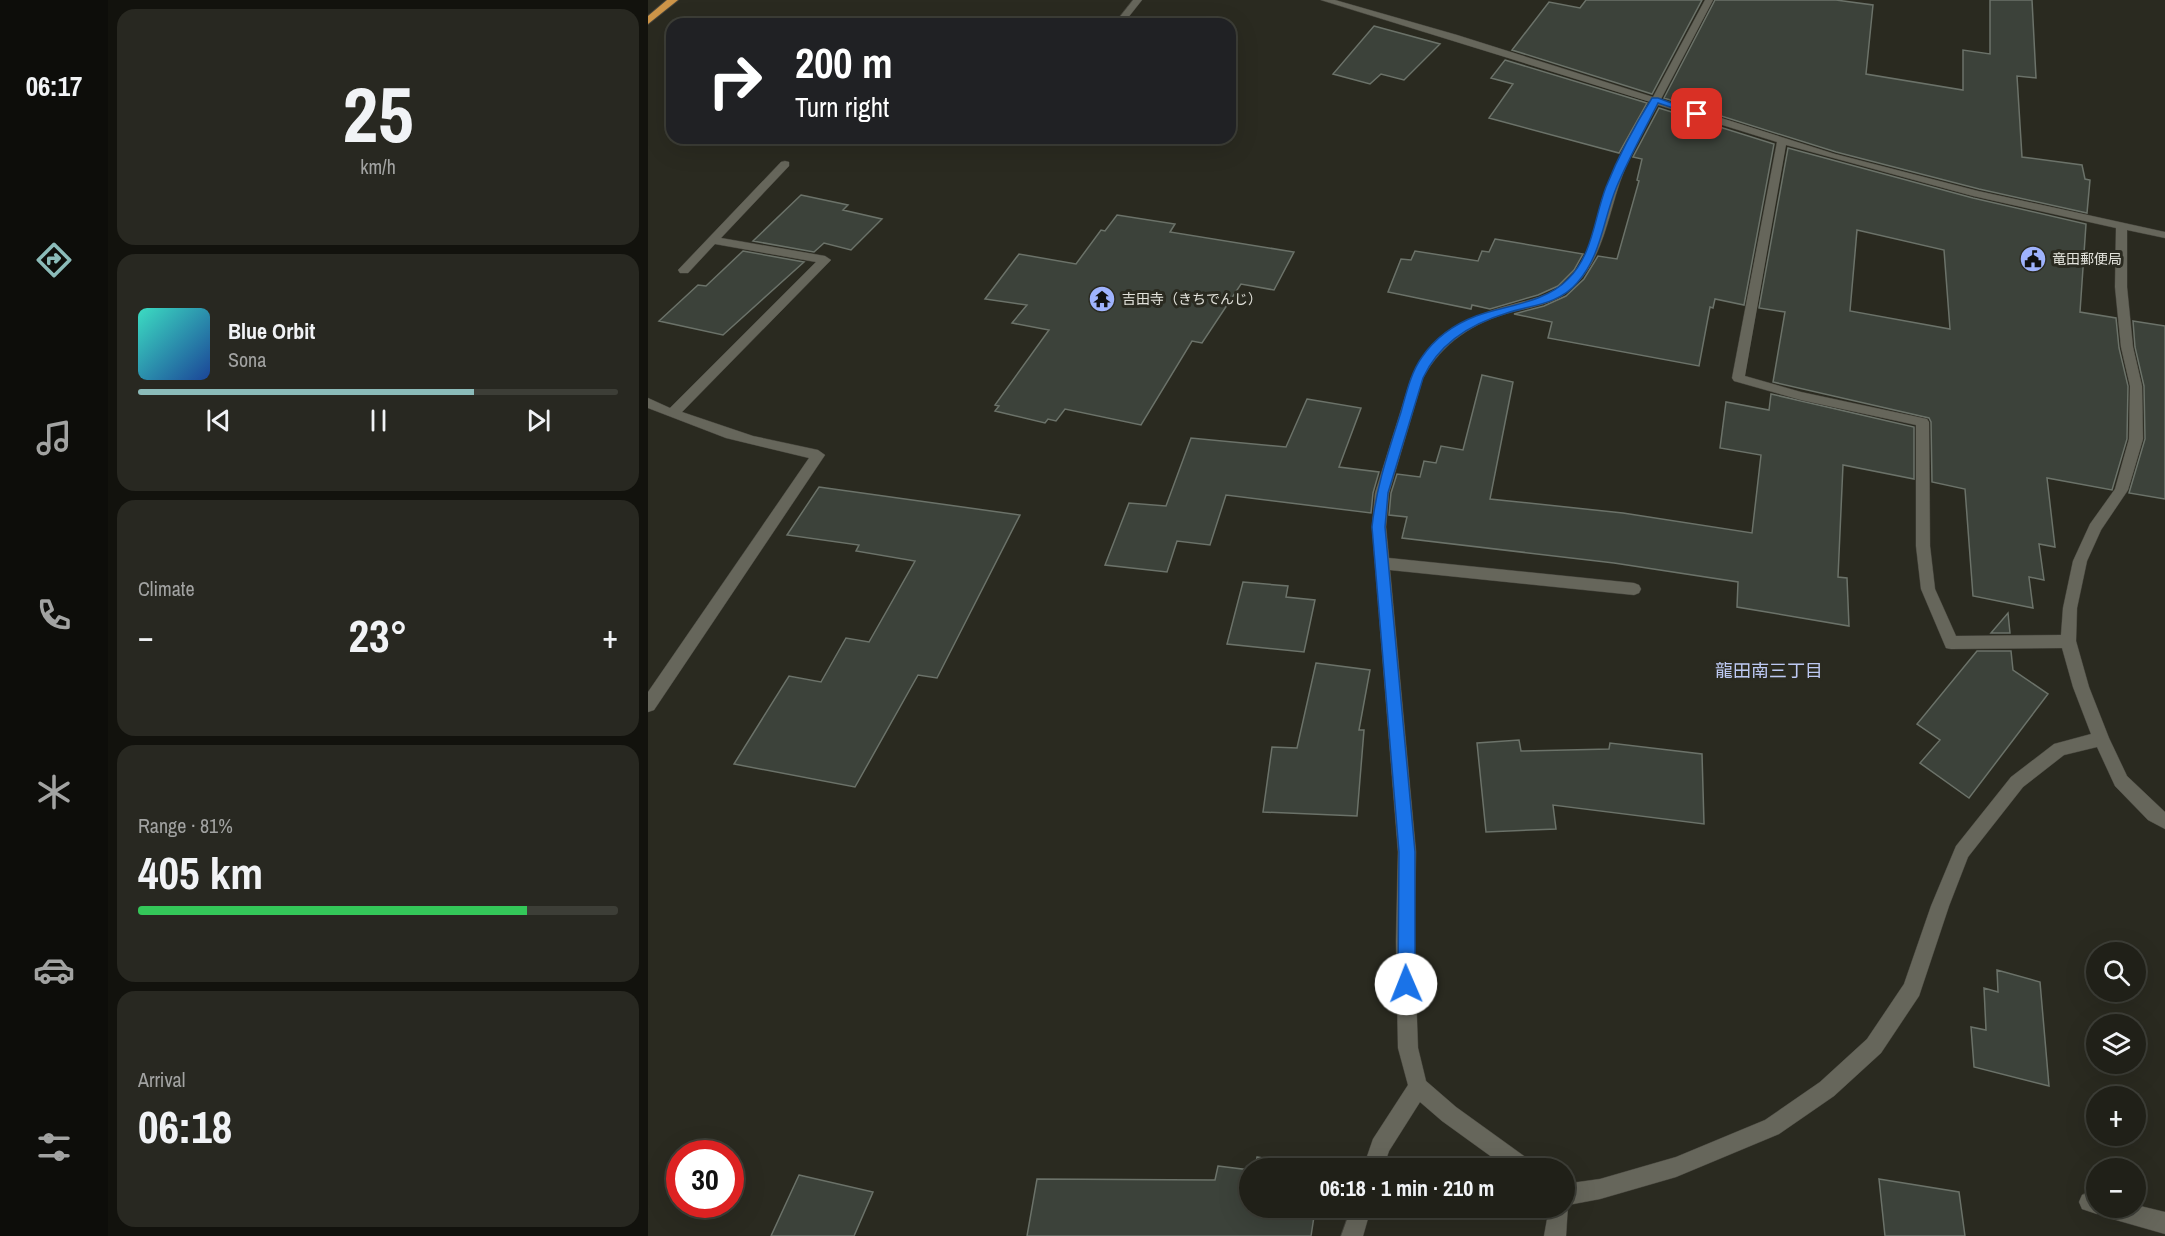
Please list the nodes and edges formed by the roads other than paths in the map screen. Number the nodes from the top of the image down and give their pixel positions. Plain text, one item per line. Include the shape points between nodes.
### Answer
1 (673, 0) edge
2 (1138, 0) edge
3 (1325, 0) edge
4 (1709, 0) edge
5 (1123, 18) edge
6 (648, 21) edge
7 (1655, 99) junction
8 (1782, 141) junction
9 (784, 164) dead end
10 (2122, 227) junction
11 (2165, 236) edge
12 (712, 240) junction
13 (684, 270) dead end
14 (648, 403) edge
15 (673, 413) junction
16 (1382, 563) junction
17 (1634, 589) dead end
18 (2067, 640) junction
19 (648, 705) edge
20 (2101, 739) junction
21 (2165, 821) edge
22 (1418, 1087) junction
23 (1376, 1158) edge
24 (1510, 1158) edge
25 (1575, 1193) edge
26 (1358, 1218) edge
27 (1558, 1218) edge
28 (2146, 1218) edge
29 (2165, 1223) edge
30 (1352, 1236) edge
31 (1555, 1236) edge

1 - 6 highway
2 - 5 street
3 - 7 street
4 - 7 street
7 - 8 street
7 - 16 street via 1611,187 1590,258 1573,281 1550,297 1477,320 1435,347 1425,361 1382,493
8 - 10 street via 1977,194
8 - 18 street via 1738,378 1922,422 1923,546 1929,589 1951,643
9 - 12 street
10 - 11 street
10 - 18 street via 2121,287 2127,347 2136,386 2136,439 2121,490 2095,528 2080,561
12 - 13 street
12 - 15 street via 825,260
14 - 15 street
15 - 19 street via 718,431 784,450 818,455
16 - 17 street
16 - 22 street via 1407,852 1408,1048
18 - 20 street
20 - 21 street via 2121,781
20 - 25 street via 2060,748 2017,782 1962,852 1911,988 1874,1046 1827,1089 1772,1127 1676,1167
22 - 23 street
22 - 24 street
26 - 30 street
27 - 31 street
28 - 29 street

